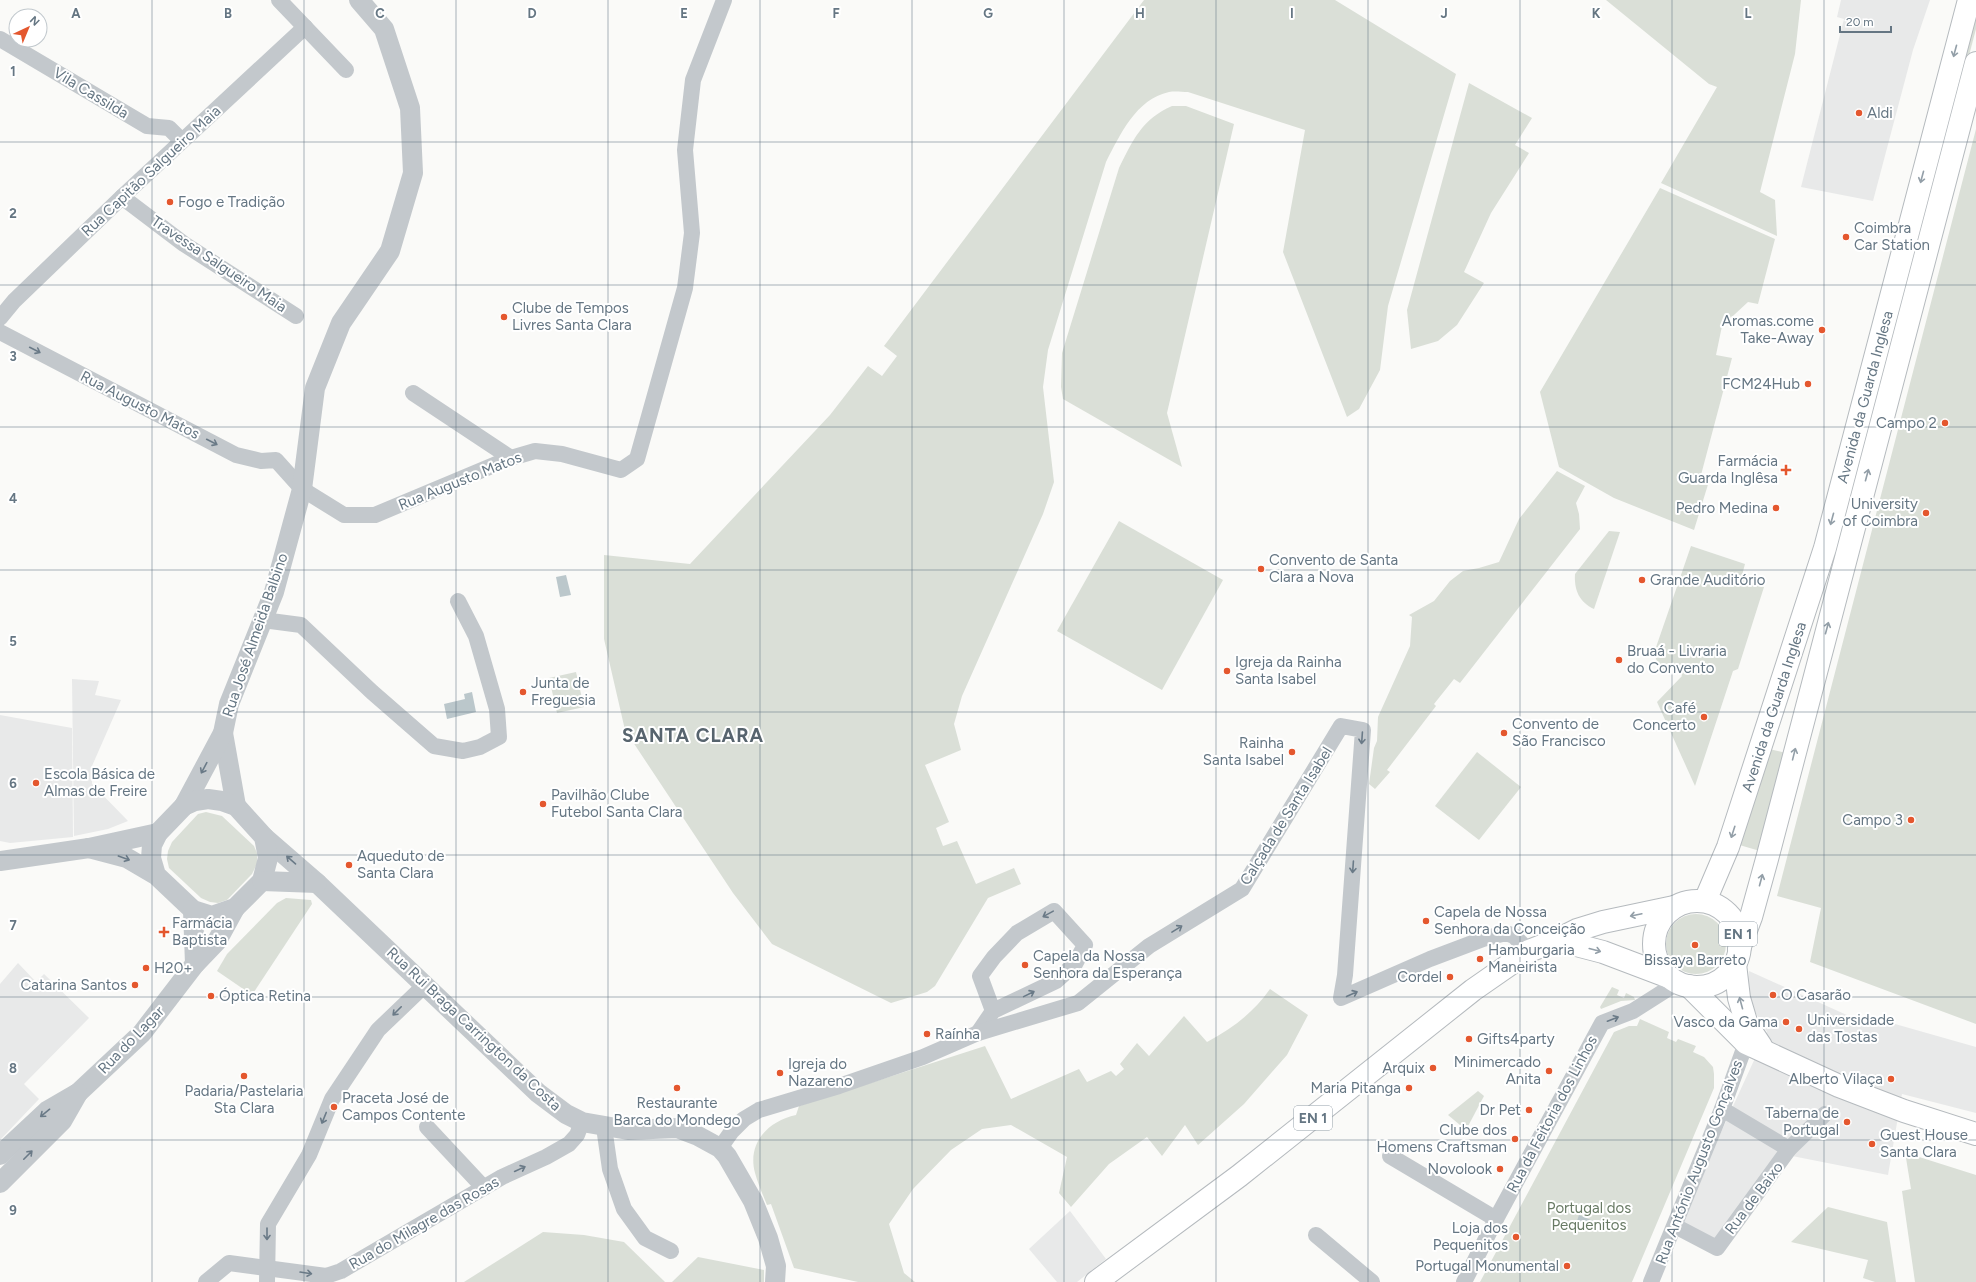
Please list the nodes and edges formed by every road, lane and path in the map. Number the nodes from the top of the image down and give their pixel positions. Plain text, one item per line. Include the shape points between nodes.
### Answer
1 (279, 0) edge
2 (358, 0) edge
3 (724, 0) edge
4 (1969, 0) edge
5 (305, 27) junction
6 (0, 40) edge
7 (1976, 63) edge
8 (346, 70) dead end
9 (182, 141) junction
10 (122, 197) junction
11 (296, 316) dead end
12 (0, 318) edge
13 (0, 332) edge
14 (413, 393) dead end
15 (511, 458) junction
16 (302, 489) junction
17 (458, 601) dead end
18 (263, 620) junction
19 (223, 733) junction
20 (184, 806) junction
21 (236, 806) junction
22 (158, 833) junction
23 (264, 837) junction
24 (89, 848) junction
25 (0, 861) edge
26 (156, 875) junction
27 (262, 881) junction
28 (317, 883) junction
29 (1705, 901) junction
30 (1674, 907) junction
31 (235, 908) junction
32 (193, 910) junction
33 (1557, 940) junction
34 (1529, 951) junction
35 (1737, 957) junction
36 (195, 964) junction
37 (1678, 982) junction
38 (425, 985) junction
39 (993, 1011) junction
40 (978, 1033) junction
41 (1755, 1046) junction
42 (78, 1093) junction
43 (1722, 1109) junction
44 (1824, 1114) dead end
45 (582, 1122) junction
46 (427, 1127) dead end
47 (604, 1127) junction
48 (1976, 1134) edge
49 (720, 1148) junction
50 (1789, 1149) junction
51 (0, 1156) edge
52 (1390, 1156) dead end
53 (4, 1172) edge
54 (484, 1188) junction
55 (1496, 1219) junction
56 (1675, 1226) junction
57 (1316, 1235) dead end
58 (671, 1251) dead end
59 (267, 1274) edge
60 (1370, 1281) edge
61 (206, 1282) edge
62 (775, 1282) edge
63 (1096, 1282) edge
64 (1464, 1282) edge
65 (1651, 1282) edge

1 - 5 street
2 - 16 street, Rua José Almeida Balbino via 384,29 410,108 413,173 390,251 341,323 315,388
3 - 15 street, Rua Augusto Matos via 693,80 685,150 692,233 685,288 637,459 621,470 562,454 535,451
4 -> 29 main road, Avenida da Guarda Inglesa via 1825,548 1728,847
5 - 8 street
5 - 9 street, Rua Capitão Salgueiro Maia
6 - 9 street, Vila Cassilda via 147,126 169,128
35 -> 7 main road, Avenida da Guarda Inglesa via 1767,859
9 - 10 street, Rua Capitão Salgueiro Maia
10 - 11 street, Travessa Salgueiro Maia via 184,244
10 - 12 street, Rua Capitão Salgueiro Maia via 14,301
13 -> 16 street, Rua Augusto Matos via 236,455 261,461 276,460
14 - 15 street
15 - 16 street, Rua Augusto Matos via 375,516 344,515
16 - 18 street, Rua José Almeida Balbino via 276,586
17 - 18 street via 478,643 497,709 499,737 463,752 434,746 372,692 301,624
18 - 19 street, Rua José Almeida Balbino via 228,704
19 -> 20 street, Rua José Almeida Balbino
19 - 21 street, Rua José Almeida Balbino
20 - 21 street via 208,799
20 - 22 street
21 - 23 street
22 - 24 street
22 - 26 street via 152,845 151,858
23 - 27 street via 268,858
28 -> 23 street, Rua Rui Braga Carrington da Costa
24 - 25 street
24 -> 26 street via 127,858
26 - 32 street
27 - 28 street
27 - 31 street
28 - 38 street, Rua Rui Braga Carrington da Costa
29 - 30 main road, EN 1 via 1694,901
29 - 35 main road, EN 1 via 1717,906 1735,924 1739,936
30 -> 33 main road, EN 1 via 1603,922 1577,930
30 - 37 main road, EN 1 via 1664,915 1656,927 1653,940 1654,954 1660,967
31 - 32 street via 212,916
31 - 36 street, Rua do Lagar via 217,941
32 - 36 street
33 - 34 main road, EN 1
33 -> 37 main road, EN 1 via 1603,952
40 -> 34 street, Calçada de Santa Isabel via 1078,1004 1149,946 1242,889 1341,726 1363,730 1345,975 1341,998 1430,959 1502,934 1514,936
34 - 63 main road, EN 1 via 1473,990 1239,1176
35 - 37 main road, EN 1 via 1727,975 1716,983 1702,987
41 -> 35 main road via 1739,998
36 - 42 street, Rua do Lagar via 142,1033
37 - 41 main road
55 -> 37 street, Rua da Feitoria dos Linhos via 1602,1023 1633,1011
38 - 45 street, Rua Rui Braga Carrington da Costa via 538,1093 566,1114
38 -> 59 street via 378,1030 332,1099 309,1155 268,1224
39 -> 39 street via 1056,981 1075,964 1085,944 1054,910 1017,933 980,976
39 - 40 street
40 - 49 street, Calçada de Santa Isabel via 916,1059 759,1110 744,1119
41 - 43 street, Rua António Augusto Gonçalves
41 - 48 main road via 1839,1086
42 -> 51 street, Rua do Lagar via 47,1111
53 -> 42 street, Rua do Lagar via 62,1122
43 - 50 street
43 - 56 street, Rua António Augusto Gonçalves
44 - 50 street, Rua de Baixo
45 - 47 street, Rua Rui Braga Carrington da Costa
54 -> 45 street, Rua do Milagre das Rosas via 569,1144 577,1135
46 - 54 street
47 - 49 street, Rua Rui Braga Carrington da Costa via 628,1130 677,1128
47 - 58 street via 610,1169 624,1209 645,1238
49 - 62 street via 753,1201 776,1266
50 - 56 street, Rua de Baixo via 1716,1248
52 - 55 street
59 -> 54 street, Rua do Milagre das Rosas via 326,1276 342,1271
55 - 64 street, Rua da Feitoria dos Linhos
56 - 65 street, Rua António Augusto Gonçalves
57 - 60 street
59 - 61 street, Rua do Milagre das Rosas via 229,1263

